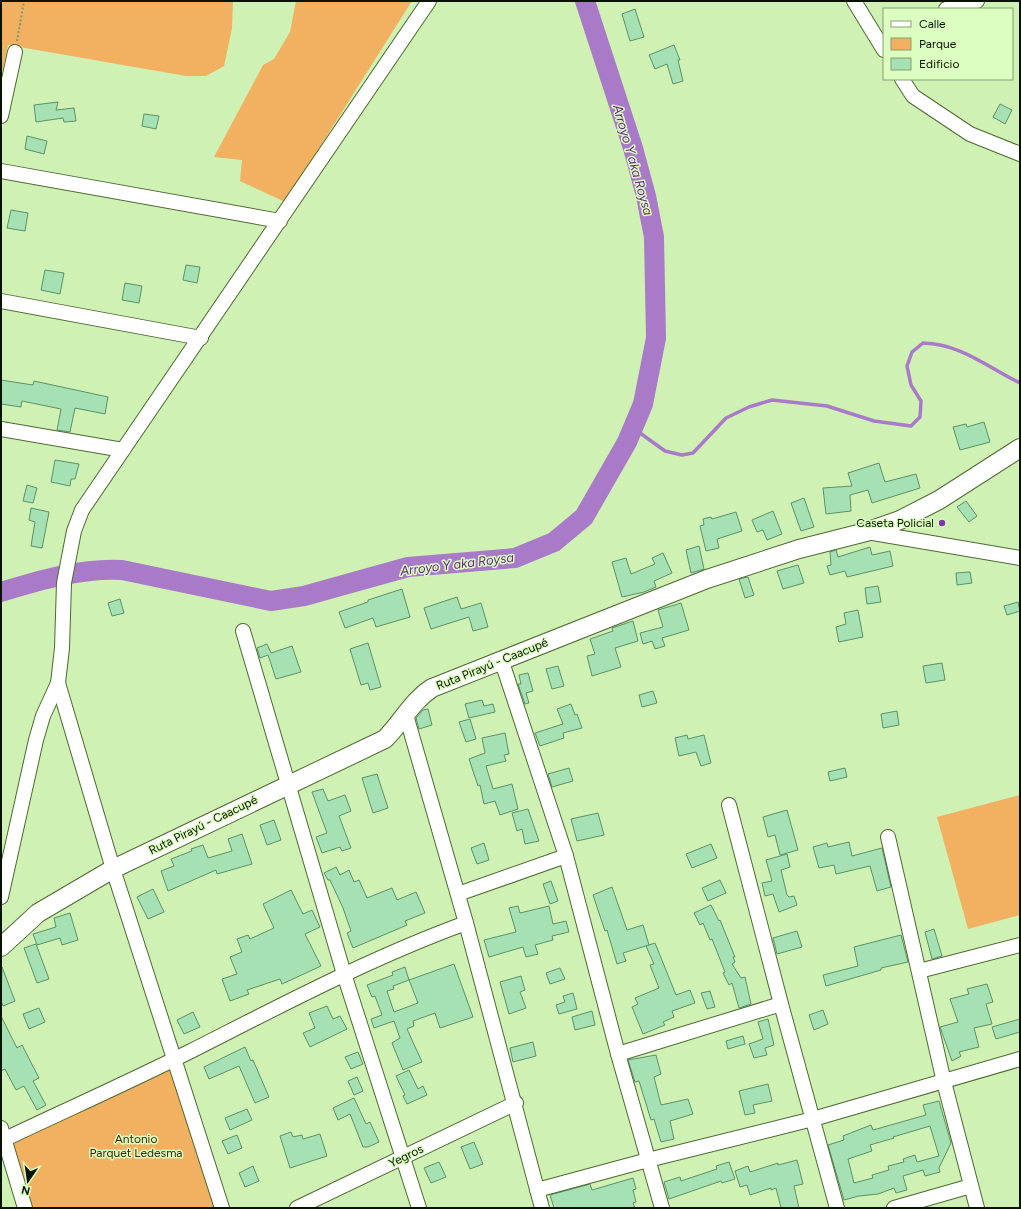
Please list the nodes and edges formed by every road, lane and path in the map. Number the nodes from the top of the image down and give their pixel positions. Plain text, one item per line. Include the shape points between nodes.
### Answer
1 (24, 1) edge
2 (429, 1) edge
3 (854, 1) edge
4 (978, 1) edge
5 (950, 8) edge
6 (877, 26) edge
7 (883, 47) edge
8 (14, 52) joint
9 (903, 80) edge
10 (1, 116) edge
11 (1020, 154) edge
12 (1, 171) edge
13 (280, 221) junction
14 (1, 301) edge
15 (201, 338) junction
16 (1, 429) edge
17 (1020, 448) edge
18 (123, 450) junction
19 (866, 532) junction
20 (1020, 558) edge
21 (243, 631) dead end
22 (501, 659) junction
23 (58, 683) junction
24 (406, 715) junction
25 (288, 785) junction
26 (729, 805) dead end
27 (888, 837) dead end
28 (566, 856) junction
29 (113, 869) junction
30 (458, 894) junction
31 (1, 897) edge
32 (466, 923) junction
33 (1020, 945) edge
34 (1, 947) edge
35 (919, 971) junction
36 (344, 974) junction
37 (781, 1004) junction
38 (618, 1054) junction
39 (175, 1059) junction
40 (1020, 1059) edge
41 (944, 1082) junction
42 (516, 1103) junction
43 (813, 1119) junction
44 (2, 1137) edge
45 (403, 1158) junction
46 (648, 1160) junction
47 (971, 1186) junction
48 (537, 1190) junction
49 (25, 1208) edge
50 (222, 1208) edge
51 (297, 1208) edge
52 (419, 1208) edge
53 (542, 1208) edge
54 (662, 1208) edge
55 (837, 1208) edge
56 (894, 1208) edge
57 (977, 1208) edge

1 - 8 path
2 - 13 street
3 - 6 street
4 - 5 street
6 - 7 street
8 - 10 street
9 - 11 street via 914,96 970,134
12 - 13 street
13 - 15 street
14 - 15 street
15 - 18 street
16 - 18 street
17 - 19 main road, Ruta Pirayú - Caacupé via 939,500 900,520
18 - 23 street via 82,510 74,531 64,583
19 - 20 street
19 - 22 main road, Ruta Pirayú - Caacupé via 799,549 707,579
21 - 25 street
22 - 24 main road, Ruta Pirayú - Caacupé via 432,688 420,696
22 - 28 street
23 - 29 street
23 - 31 street via 43,716 36,740
24 - 25 main road, Ruta Pirayú - Caacupé via 385,739
24 - 30 street
25 - 29 main road, Ruta Pirayú - Caacupé
25 - 36 street
26 - 37 street
27 - 35 street
28 - 30 street
28 - 38 street
29 - 34 main road, Ruta Pirayú - Caacupé via 38,913
29 - 39 street
30 - 32 street
32 - 36 street via 432,935
32 - 42 street
33 - 35 street
35 - 41 street
36 - 39 street
36 - 45 street
37 - 38 street
37 - 43 street
38 - 46 street
39 - 44 street
39 - 50 street
40 - 41 street
41 - 43 street
41 - 47 street
42 - 45 street, Yegros
42 - 48 street
43 - 46 street
43 - 55 street
44 - 49 street
45 - 51 street, Yegros
45 - 52 street
46 - 48 street
46 - 54 street
47 - 56 street
47 - 57 street
48 - 53 street

